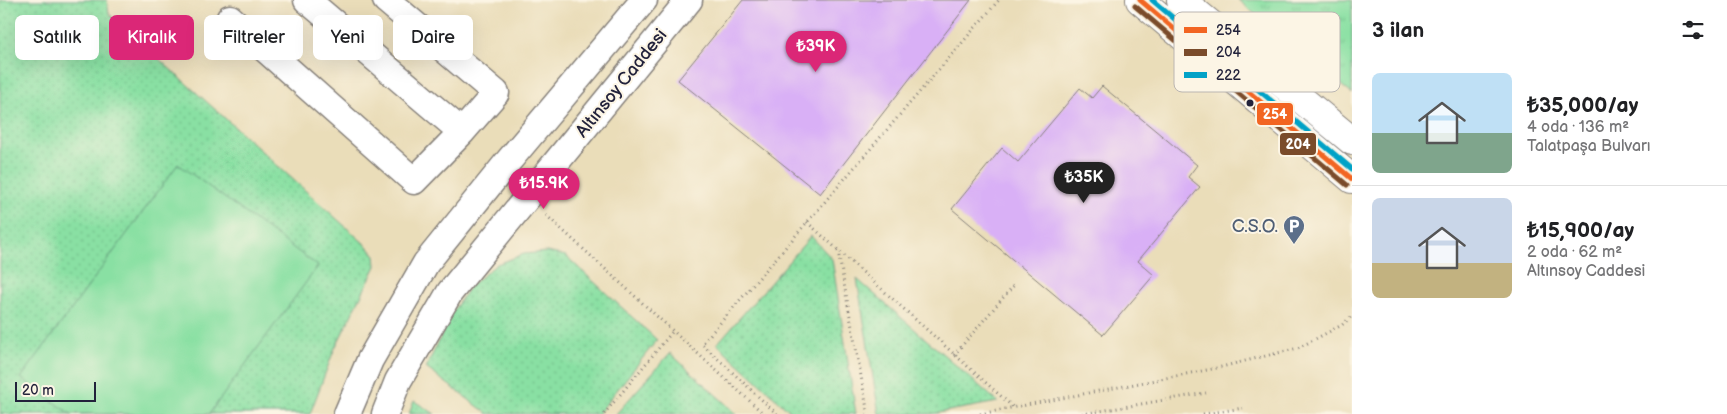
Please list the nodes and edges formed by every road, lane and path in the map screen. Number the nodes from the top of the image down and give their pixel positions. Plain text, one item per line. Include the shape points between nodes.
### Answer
1 (307, 0) edge
2 (386, 0) edge
3 (644, 0) edge
4 (690, 0) edge
5 (999, 0) edge
6 (1140, 0) edge
7 (1181, 0) edge
8 (1196, 12) edge
9 (1174, 29) edge
10 (277, 60) edge
11 (1250, 92) edge
12 (1293, 92) edge
13 (462, 132) junction
14 (1352, 141) edge
15 (1352, 178) edge
16 (527, 198) junction
17 (807, 222) junction
18 (838, 250) junction
19 (1014, 285) dead end
20 (1352, 316) edge
21 (673, 331) junction
22 (954, 355) junction
23 (1206, 393) dead end
24 (1013, 407) junction
25 (1243, 408) dead end
26 (347, 414) edge
27 (385, 414) edge
28 (604, 414) edge
29 (764, 414) edge
30 (777, 414) edge
31 (868, 414) edge
32 (980, 414) edge
33 (1082, 414) edge
34 (1203, 414) edge

1 - 13 street
2 - 13 street via 496,93
3 - 26 street, Altınsoy Caddesi via 426,263 370,360
4 - 16 street, Altınsoy Caddesi
5 - 17 path
6 - 9 main road
7 - 8 main road
10 - 13 street via 414,181
11 - 15 main road
12 - 14 main road
16 - 21 path
16 - 27 street, Altınsoy Caddesi via 450,292 398,381
17 - 18 path
17 - 30 path via 702,344
18 - 22 path
18 - 31 path
19 - 22 path
20 - 24 path via 1342,325 1298,348 1217,368
21 - 28 path
21 - 29 path
22 - 24 path
23 - 33 path
24 - 32 path
25 - 34 path

